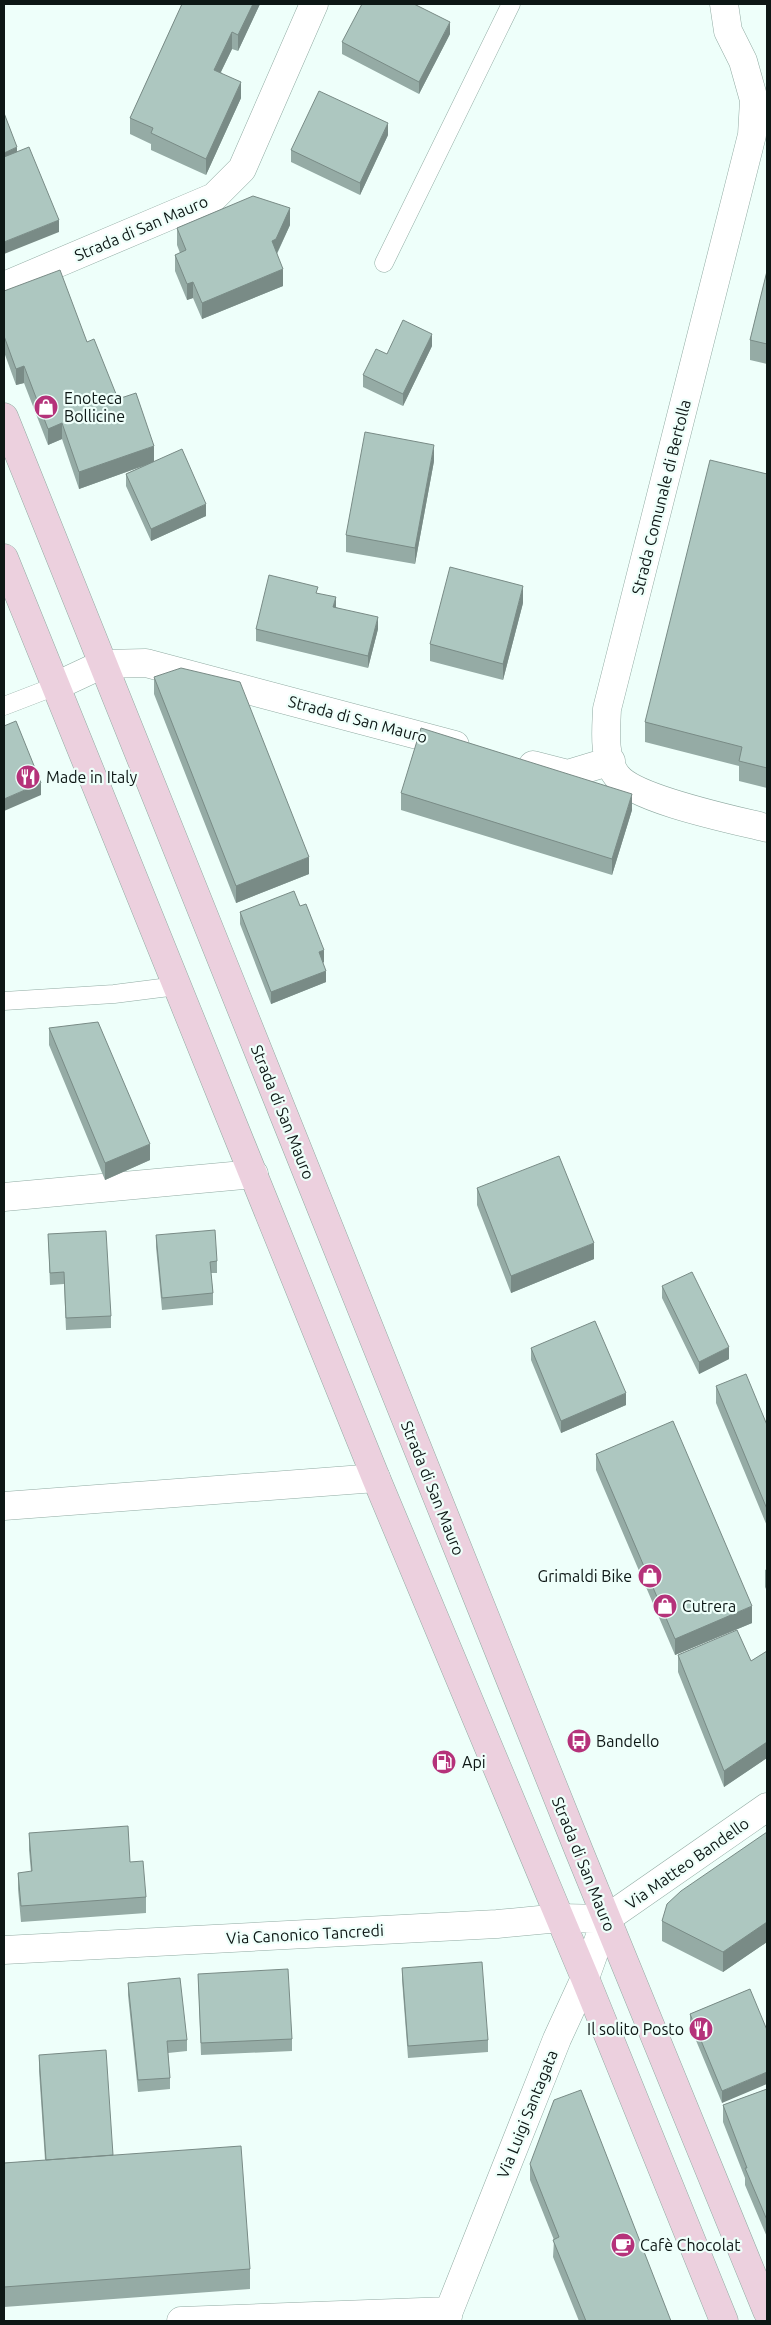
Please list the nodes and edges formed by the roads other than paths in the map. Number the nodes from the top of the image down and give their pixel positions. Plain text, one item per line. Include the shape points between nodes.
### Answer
1 (314, 4) edge
2 (511, 4) edge
3 (724, 4) edge
4 (755, 62) edge
5 (384, 263) dead end
6 (4, 286) edge
7 (4, 417) edge
8 (4, 558) edge
9 (103, 664) junction
10 (56, 686) junction
11 (4, 706) edge
12 (482, 752) edge
13 (510, 759) edge
14 (611, 761) junction
15 (767, 828) edge
16 (177, 986) junction
17 (4, 1001) edge
18 (254, 1174) junction
19 (4, 1197) edge
20 (376, 1478) junction
21 (4, 1506) edge
22 (767, 1807) edge
23 (560, 1918) junction
24 (606, 1919) junction
25 (4, 1950) edge
26 (586, 1978) junction
27 (767, 2311) edge
28 (448, 2316) edge
29 (181, 2321) edge
30 (724, 2321) edge

1 - 6 street, Strada di San Mauro via 242,169 214,197
2 - 5 lane
3 - 4 street, Strada Comunale di Bertolla via 728,31
4 - 14 street, Strada Comunale di Bertolla via 752,135 607,710 606,745
7 - 9 main road, Strada di San Mauro
8 - 10 main road
9 - 10 street, Strada di San Mauro
9 - 12 street, Strada di San Mauro via 146,663
9 - 24 main road, Strada di San Mauro
10 - 11 lane
10 - 16 main road
13 - 14 street via 568,774
14 - 15 street, Strada Comunale di Bertolla via 616,776 633,790
16 - 17 lane via 114,994
16 - 18 main road
18 - 19 street
18 - 20 main road
20 - 21 street
20 - 23 main road
22 - 24 street, Via Matteo Bandello
23 - 24 street, Via Canonico Tancredi
23 - 25 street, Via Canonico Tancredi via 506,1924
23 - 26 main road
24 - 26 street, Via Luigi Santagata
24 - 27 main road, Strada di San Mauro
26 - 28 street, Via Luigi Santagata via 556,2039
26 - 30 main road
28 - 29 street, Via Luigi Santagata

